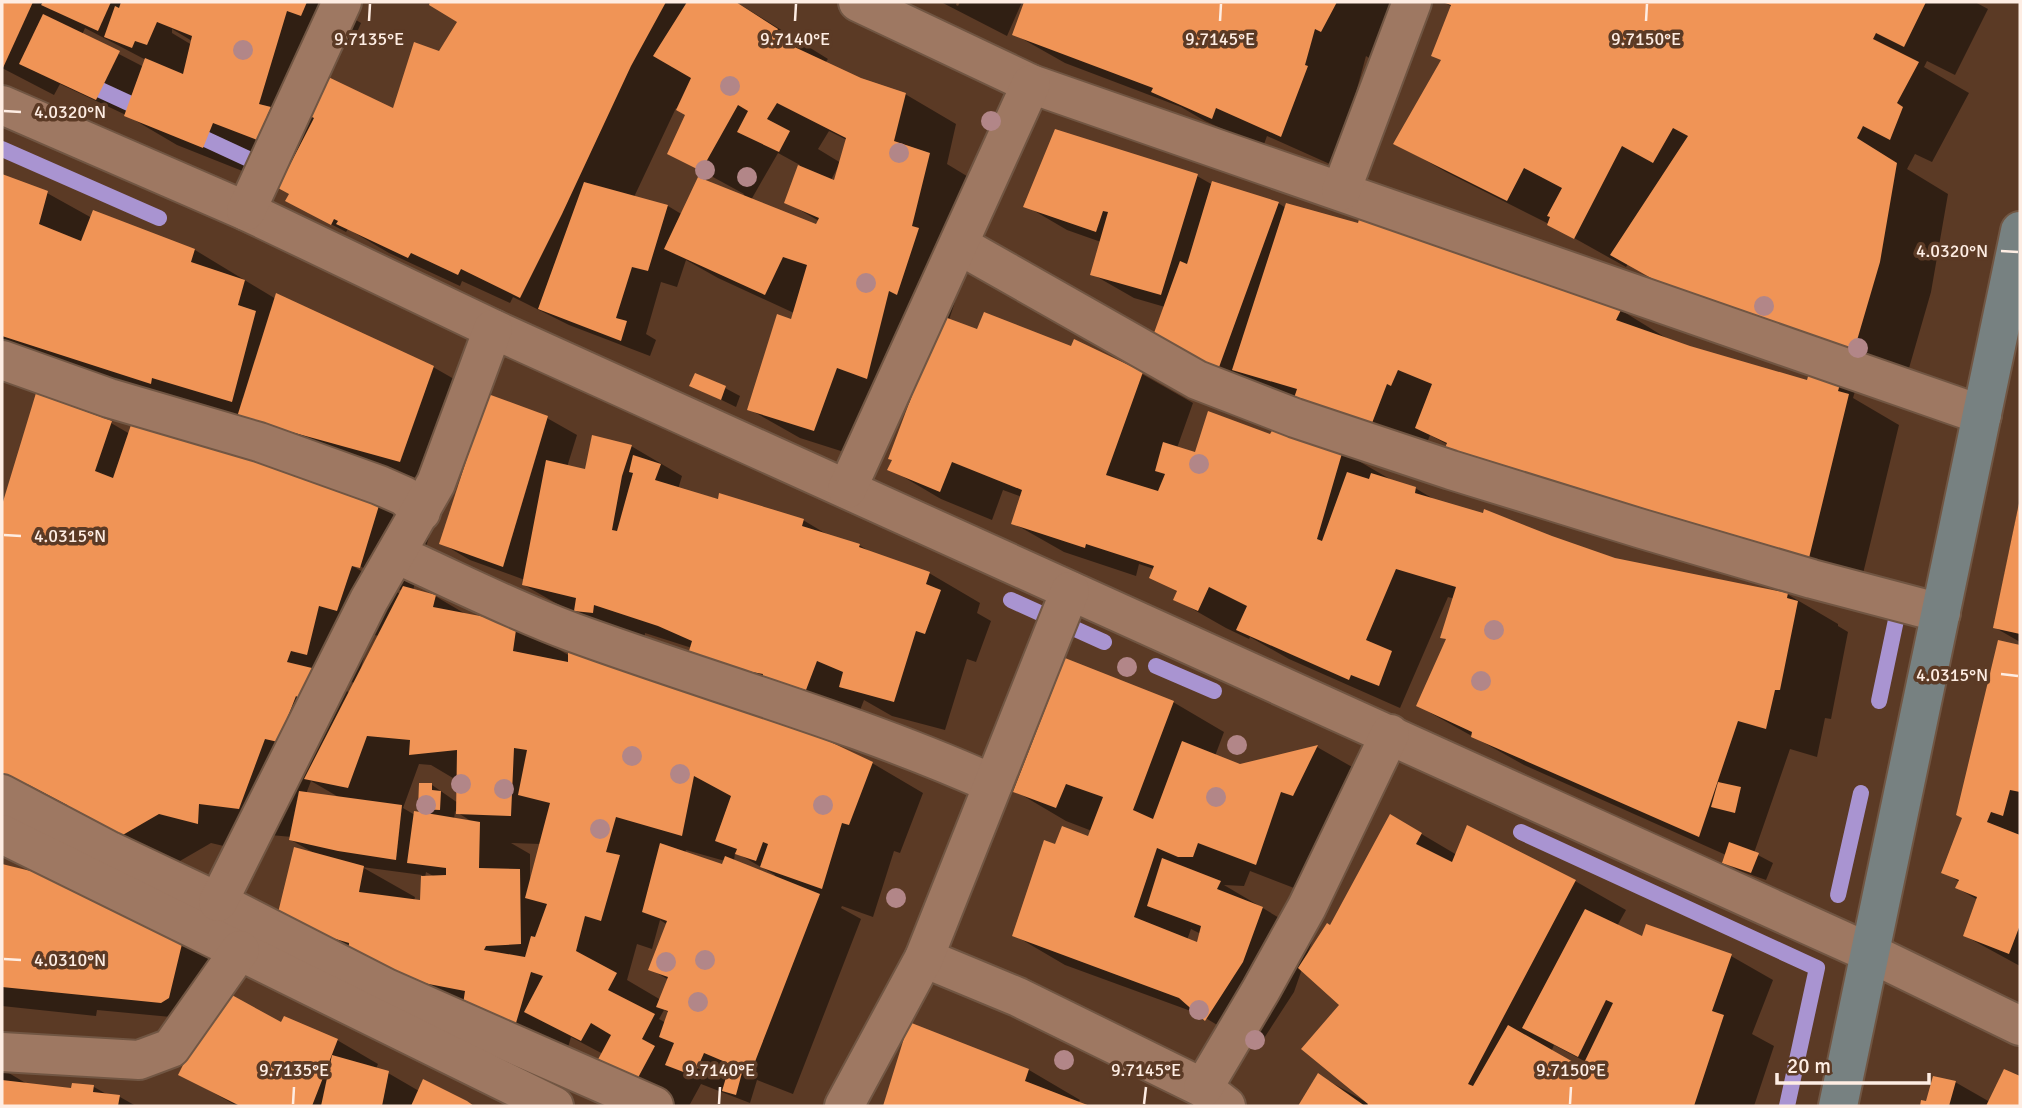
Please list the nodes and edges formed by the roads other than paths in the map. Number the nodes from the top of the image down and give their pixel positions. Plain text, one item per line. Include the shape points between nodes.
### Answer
1 (342, 2) edge
2 (858, 2) edge
3 (1412, 2) edge
4 (1031, 83) junction
5 (2, 105) edge
6 (1341, 191) junction
7 (246, 211) junction
8 (2020, 231) edge
9 (958, 245) junction
10 (493, 329) junction
11 (2, 360) edge
12 (1982, 415) junction
13 (847, 489) junction
14 (421, 512) junction
15 (396, 554) junction
16 (1070, 591) junction
17 (1941, 613) junction
18 (1390, 734) junction
19 (993, 784) junction
20 (2, 794) edge
21 (2, 834) edge
22 (218, 902) junction
23 (240, 950) junction
24 (1870, 953) junction
25 (924, 958) junction
26 (2020, 1026) edge
27 (2, 1052) edge
28 (1214, 1097) edge
29 (554, 1106) edge
30 (654, 1106) edge
31 (844, 1106) edge
32 (1838, 1106) edge

1 - 7 street
2 - 4 street
3 - 6 street
4 - 6 street
4 - 9 street
5 - 7 street
6 - 12 street
7 - 10 street
8 - 12 street
9 - 13 street
9 - 17 street via 1197,380 1296,418 1642,529
10 - 13 street
10 - 14 street
11 - 14 street via 379,485 404,496
12 - 17 street
13 - 16 street
14 - 15 street
15 - 19 street via 569,631 798,708
15 - 22 street
16 - 18 street
16 - 19 street
17 - 24 street
18 - 24 street
18 - 28 street via 1261,990
19 - 25 street
20 - 22 street
21 - 23 street
22 - 30 street via 386,988
23 - 27 street via 171,1048 139,1060
23 - 29 street
24 - 26 street
24 - 32 street
25 - 28 street via 1018,997
25 - 31 street

